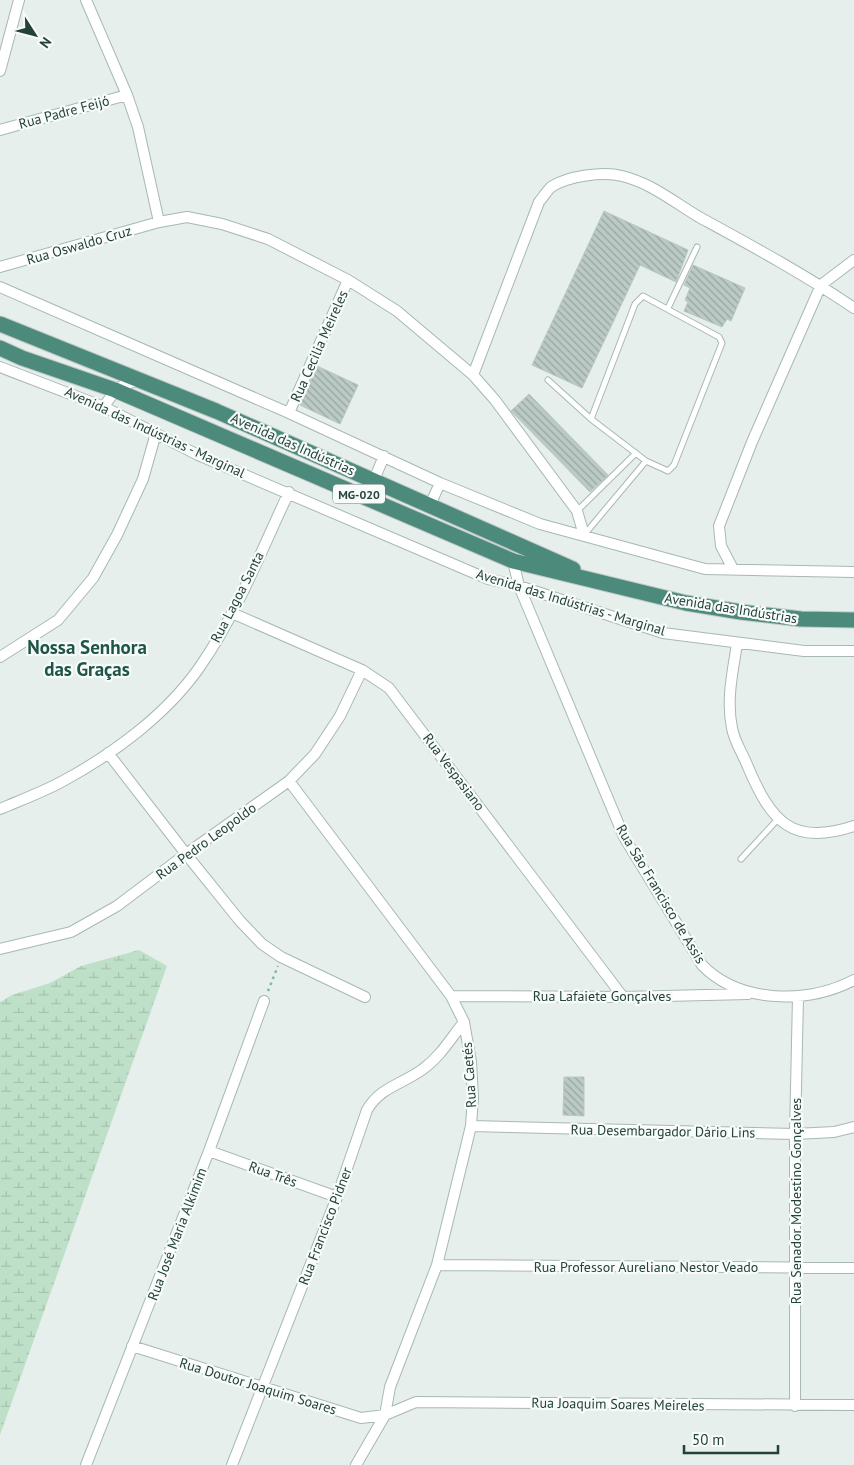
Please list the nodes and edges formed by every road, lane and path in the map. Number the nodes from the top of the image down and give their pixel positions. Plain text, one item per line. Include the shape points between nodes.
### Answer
1 (19, 0) edge
2 (86, 0) edge
3 (0, 71) edge
4 (127, 94) junction
5 (0, 130) edge
6 (159, 222) junction
7 (697, 247) dead end
8 (854, 260) edge
9 (0, 267) edge
10 (348, 280) junction
11 (821, 285) junction
12 (0, 287) edge
13 (668, 308) junction
14 (854, 308) edge
15 (0, 324) edge
16 (0, 348) edge
17 (0, 367) edge
18 (473, 375) junction
19 (548, 380) dead end
20 (141, 381) junction
21 (115, 390) junction
22 (104, 407) junction
23 (290, 413) junction
24 (591, 419) junction
25 (156, 433) junction
26 (636, 453) junction
27 (384, 456) junction
28 (646, 461) junction
29 (374, 480) junction
30 (440, 483) junction
31 (289, 492) junction
32 (430, 505) junction
33 (577, 511) junction
34 (562, 528) junction
35 (584, 536) junction
36 (513, 561) junction
37 (733, 569) junction
38 (854, 572) edge
39 (609, 585) junction
40 (520, 586) junction
41 (232, 613) junction
42 (854, 620) edge
43 (737, 644) junction
44 (854, 651) edge
45 (0, 657) edge
46 (362, 670) junction
47 (108, 753) junction
48 (289, 781) junction
49 (0, 809) edge
50 (778, 819) junction
51 (854, 826) edge
52 (186, 854) junction
53 (741, 859) dead end
54 (0, 949) edge
55 (281, 958) junction
56 (854, 980) edge
57 (752, 994) junction
58 (451, 996) junction
59 (365, 997) dead end
60 (623, 997) junction
61 (798, 997) junction
62 (264, 1001) joint
63 (464, 1022) junction
64 (471, 1126) junction
65 (854, 1127) edge
66 (795, 1134) junction
67 (209, 1151) junction
68 (337, 1197) junction
69 (438, 1266) junction
70 (795, 1268) junction
71 (854, 1268) edge
72 (132, 1346) junction
73 (263, 1386) junction
74 (854, 1405) edge
75 (795, 1406) junction
76 (385, 1416) junction
77 (86, 1465) edge
78 (232, 1465) edge
79 (356, 1465) edge

1 - 3 street
2 - 4 street
4 - 5 street, Rua Padre Feijó
4 - 6 street via 138,127
6 - 9 street, Rua Oswaldo Cruz
6 - 10 street, Rua Oswaldo Cruz via 187,217 222,224 268,239
7 - 13 lane
8 - 11 street
10 - 18 street, Rua Oswaldo Cruz via 396,311
10 - 23 street, Rua Cecilia Meireles
11 - 14 street
11 - 18 street via 680,206 651,186 620,176 568,180 551,188 539,202
11 - 37 street via 752,442 720,526 721,546
12 - 23 street
13 - 24 lane via 646,296 637,301
13 - 28 lane via 719,336 722,343 673,467 666,471
15 - 20 highway, Avenida das Indústrias / MG-020
16 - 21 highway, Avenida das Indústrias / MG-020
17 - 22 street, Avenida das Indústrias - Marginal
18 - 33 street, Rua Oswaldo Cruz
19 - 24 lane
20 - 21 street via 125,383
20 - 29 highway, Avenida das Indústrias / MG-020 via 216,410
21 - 22 street
21 - 36 highway, Avenida das Indústrias / MG-020
22 - 25 street, Avenida das Indústrias - Marginal
23 - 27 street
24 - 26 lane
25 - 31 street, Avenida das Indústrias - Marginal via 198,455
25 - 45 street via 143,480 118,536 93,578 58,620
26 - 28 lane
26 - 33 lane
27 - 29 street
27 - 30 street
28 - 35 lane
29 - 32 highway, Avenida das Indústrias / MG-020
30 - 32 street
30 - 34 street via 540,524
31 - 40 street, Avenida das Indústrias - Marginal via 488,579
31 - 41 street, Rua Lagoa Santa
32 - 39 highway, Avenida das Indústrias / MG-020
33 - 34 street
33 - 35 street
34 - 35 street
35 - 37 street via 705,569
36 - 39 highway, Avenida das Indústrias / MG-020
36 - 40 street, Rua São Francisco de Assis
37 - 38 street
39 - 42 highway, Avenida das Indústrias / MG-020 via 741,612 801,619
40 - 43 street, Avenida das Indústrias - Marginal via 663,633
40 - 57 street, Rua São Francisco de Assis via 624,837 702,965 713,977
41 - 46 street, Rua Vespasiano
41 - 47 street, Rua Lagoa Santa via 198,668 158,714
43 - 44 street, Avenida das Indústrias - Marginal
43 - 50 street via 730,693 732,728 755,784
46 - 48 street, Rua Pedro Leopoldo via 340,716 315,754
46 - 60 street, Rua Vespasiano via 389,688 413,717
47 - 49 street, Rua Lagoa Santa via 62,782
47 - 52 street
48 - 52 street, Rua Pedro Leopoldo
48 - 58 street, Rua Caetés
50 - 51 street via 790,828 808,834 837,832
50 - 53 lane
52 - 54 street, Rua Pedro Leopoldo via 118,906 72,932
52 - 55 street via 262,944
55 - 59 street
55 - 62 path
56 - 61 street, Rua São Francisco de Assis
57 - 60 street, Rua Lafaiete Gonçalves
57 - 61 street, Rua São Francisco de Assis
58 - 60 street, Rua Lafaiete Gonçalves
58 - 63 street, Rua Caetés
61 - 66 street, Rua Senador Modestino Gonçalves
62 - 67 street, Rua José Maria Alkimim
63 - 64 street, Rua Caetés via 471,1062
63 - 68 street, Rua Francisco Pidner via 443,1050 424,1068 374,1098
64 - 66 street, Rua Desembargador Dário Lins
64 - 69 street, Rua Caetés
65 - 66 street, Rua Desembargador Dário Lins via 834,1132
66 - 70 street, Rua Senador Modestino Gonçalves
67 - 68 street, Rua Três
67 - 72 street, Rua José Maria Alkimim
68 - 73 street, Rua Francisco Pidner
69 - 70 street, Rua Professor Aureliano Nestor Veado
69 - 76 street, Rua Caetés via 390,1387
70 - 71 street, Rua Professor Aureliano Nestor Veado
70 - 75 street, Rua Senador Modestino Gonçalves
72 - 73 street, Rua Doutor Joaquim Soares
72 - 77 street, Rua José Maria Alkimim
73 - 76 street, Rua Doutor Joaquim Soares via 361,1418
73 - 78 street, Rua Francisco Pidner
74 - 75 street, Rua Joaquim Soares Meireles
75 - 76 street, Rua Joaquim Soares Meireles via 416,1402
76 - 79 street, Rua Caetés

